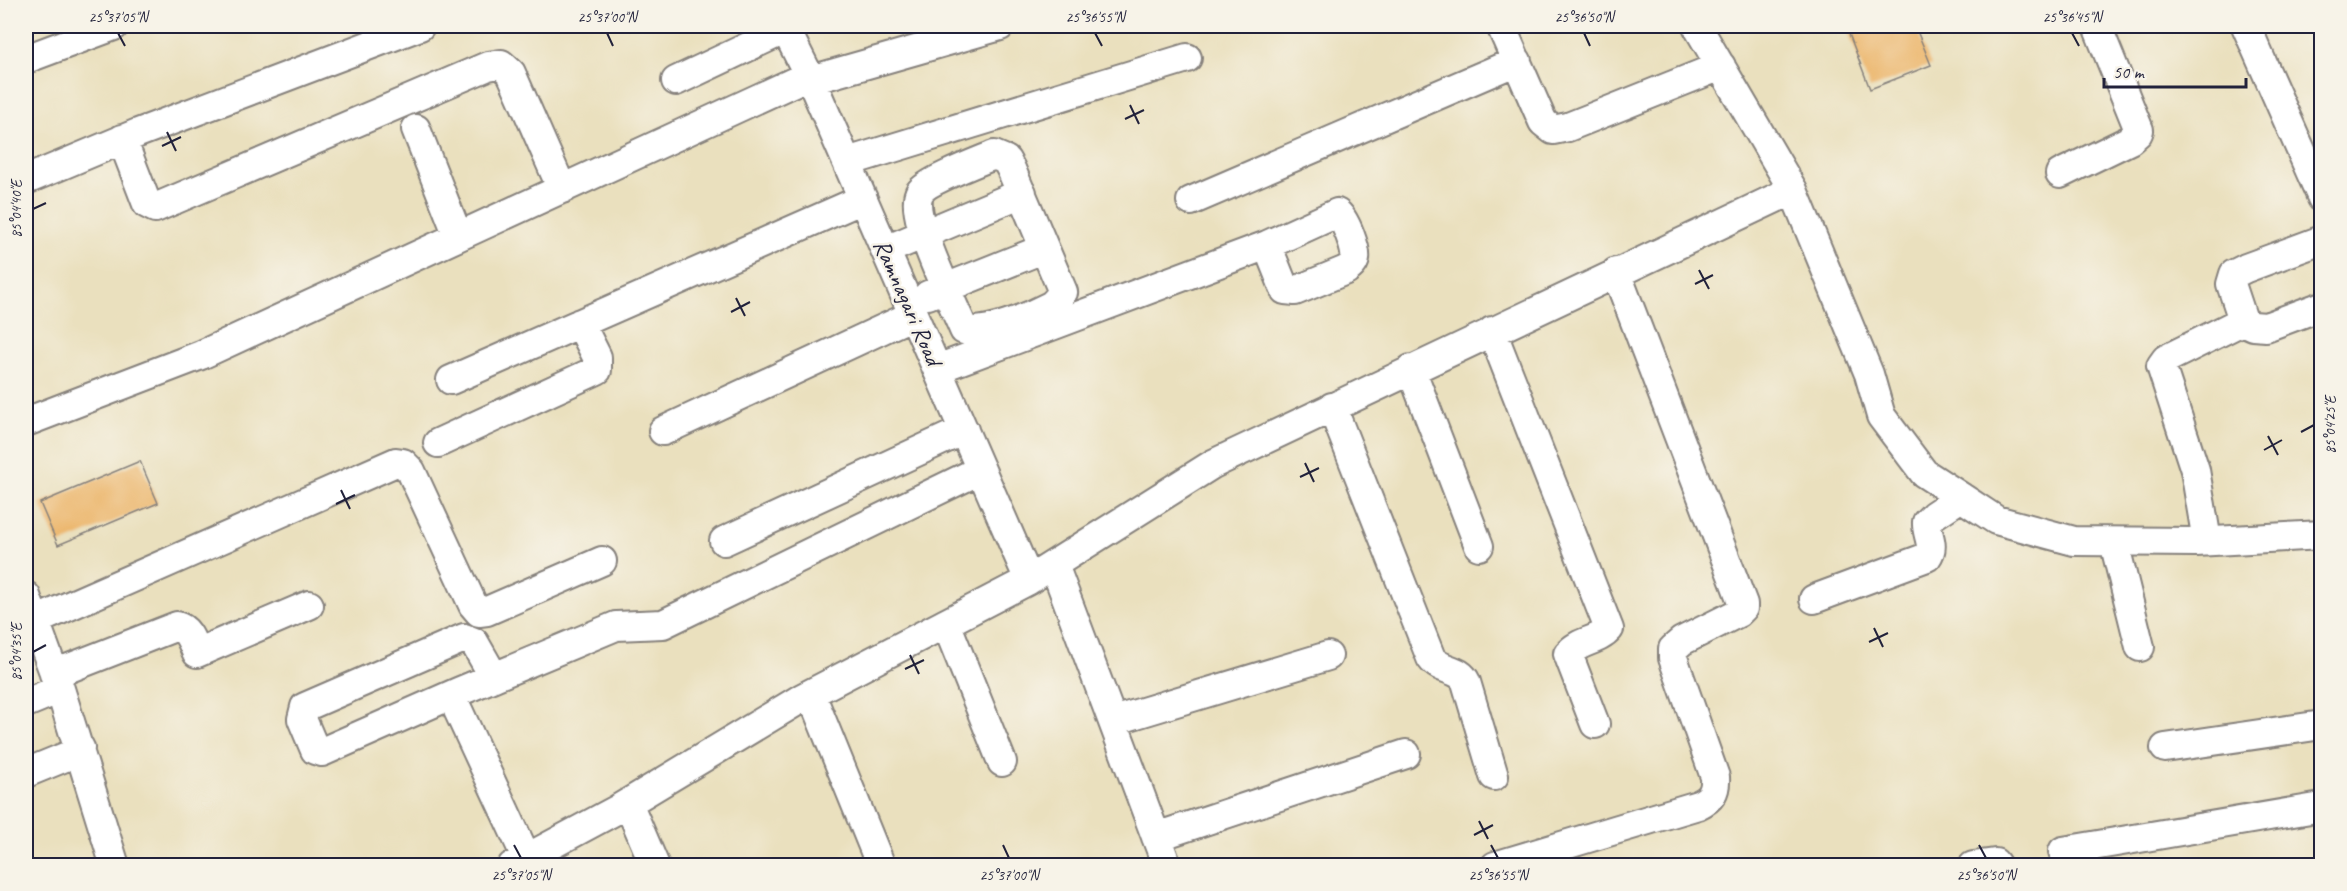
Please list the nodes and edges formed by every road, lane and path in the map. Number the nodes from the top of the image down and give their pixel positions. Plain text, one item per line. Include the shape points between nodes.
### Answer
1 (114, 26) edge
2 (420, 26) edge
3 (1000, 26) edge
4 (1502, 26) edge
5 (1697, 26) edge
6 (2097, 26) edge
7 (785, 27) edge
8 (2249, 27) edge
9 (1186, 58) dead end
10 (26, 59) edge
11 (1517, 61) junction
12 (1721, 66) junction
13 (810, 77) junction
14 (676, 81) dead end
15 (416, 129) dead end
16 (122, 139) junction
17 (847, 162) junction
18 (2060, 174) dead end
19 (26, 180) edge
20 (562, 189) junction
21 (1793, 190) junction
22 (1022, 193) junction
23 (2322, 198) edge
24 (863, 199) junction
25 (1191, 201) dead end
26 (924, 234) junction
27 (458, 236) junction
28 (2322, 240) edge
29 (1267, 245) dead end
30 (1043, 249) junction
31 (886, 250) junction
32 (1616, 272) junction
33 (946, 287) junction
34 (2322, 306) edge
35 (911, 309) junction
36 (2240, 320) junction
37 (580, 323) junction
38 (1492, 331) junction
39 (937, 369) junction
40 (1411, 369) junction
41 (451, 380) dead end
42 (1332, 407) junction
43 (26, 422) edge
44 (964, 430) junction
45 (663, 431) dead end
46 (438, 443) dead end
47 (980, 470) junction
48 (1961, 497) junction
49 (2322, 535) edge
50 (724, 541) dead end
51 (2207, 541) junction
52 (2114, 542) junction
53 (1479, 546) dead end
54 (602, 561) dead end
55 (1054, 565) junction
56 (1029, 580) junction
57 (1814, 599) dead end
58 (309, 605) dead end
59 (30, 609) edge
60 (946, 624) junction
61 (2140, 647) dead end
62 (1328, 656) dead end
63 (494, 677) junction
64 (57, 682) junction
65 (811, 694) junction
66 (26, 703) edge
67 (458, 710) dead end
68 (1113, 721) junction
69 (1595, 724) dead end
70 (2322, 724) edge
71 (80, 748) junction
72 (2165, 748) dead end
73 (1406, 754) dead end
74 (1002, 762) dead end
75 (26, 773) edge
76 (1494, 777) dead end
77 (628, 803) junction
78 (2322, 807) edge
79 (1156, 837) junction
80 (2063, 851) dead end
81 (518, 863) edge
82 (115, 866) edge
83 (655, 866) edge
84 (880, 866) edge
85 (1167, 866) edge
86 (1495, 866) edge
87 (1973, 866) edge
88 (1997, 866) edge

1 - 10 street
2 - 16 street
3 - 13 street
4 - 11 street
5 - 12 street
6 - 18 street via 2139,130 2130,140
7 - 13 street, Ramnagari Road
7 - 14 street
8 - 23 street
9 - 17 street
11 - 12 street via 1543,123 1552,129 1568,127
11 - 25 street
12 - 21 street
13 - 17 street, Ramnagari Road
13 - 20 street
15 - 27 street
16 - 19 street
16 - 20 street via 147,204 156,208 488,66 501,64 511,73
17 - 24 street, Ramnagari Road
20 - 27 street
21 - 32 street
21 - 48 street via 1869,374 1881,416 1924,473
22 - 26 street
22 - 26 street via 1006,160 994,155 920,191 917,203
22 - 30 street
24 - 31 street, Ramnagari Road
24 - 37 street
26 - 31 street
26 - 33 street
27 - 43 street via 201,355
28 - 36 street via 2234,274 2231,284
29 - 39 street
30 - 33 street
30 - 33 street via 1063,292 1052,305 988,331 964,330
31 - 35 street, Ramnagari Road
32 - 38 street
32 - 86 street via 1743,604 1738,614 1673,649 1716,787 1707,801 1698,805
33 - 35 street
34 - 36 street via 2266,327
35 - 39 street, Ramnagari Road
35 - 45 street
36 - 51 street via 2166,359 2161,366 2194,470
37 - 41 street
37 - 46 street via 597,357 597,370
38 - 40 street
38 - 69 street via 1608,629 1603,636 1574,646 1568,654
39 - 44 street, Ramnagari Road
40 - 42 street
40 - 53 street
42 - 55 street via 1213,464
42 - 76 street via 1431,658 1440,667 1460,673 1466,682
44 - 47 street, Ramnagari Road
44 - 50 street
47 - 56 street, Ramnagari Road
47 - 63 street via 663,624 616,626
48 - 52 street via 1996,520 2074,541
48 - 57 street via 1929,518 1928,556
49 - 51 street
51 - 52 street
52 - 61 street
54 - 59 street via 479,612 411,471 396,462
55 - 56 street
55 - 68 street
56 - 60 street
58 - 64 street via 197,654 188,634 177,626
59 - 64 street
60 - 65 street
60 - 74 street
62 - 68 street
63 - 63 street via 474,642 464,638 305,707 302,719 315,750 322,752
64 - 66 street
64 - 71 street
65 - 77 street
65 - 84 street
67 - 81 street
68 - 79 street
70 - 72 street
71 - 75 street
71 - 82 street
73 - 79 street
77 - 81 street
77 - 83 street
78 - 80 street
79 - 85 street
87 - 88 street

